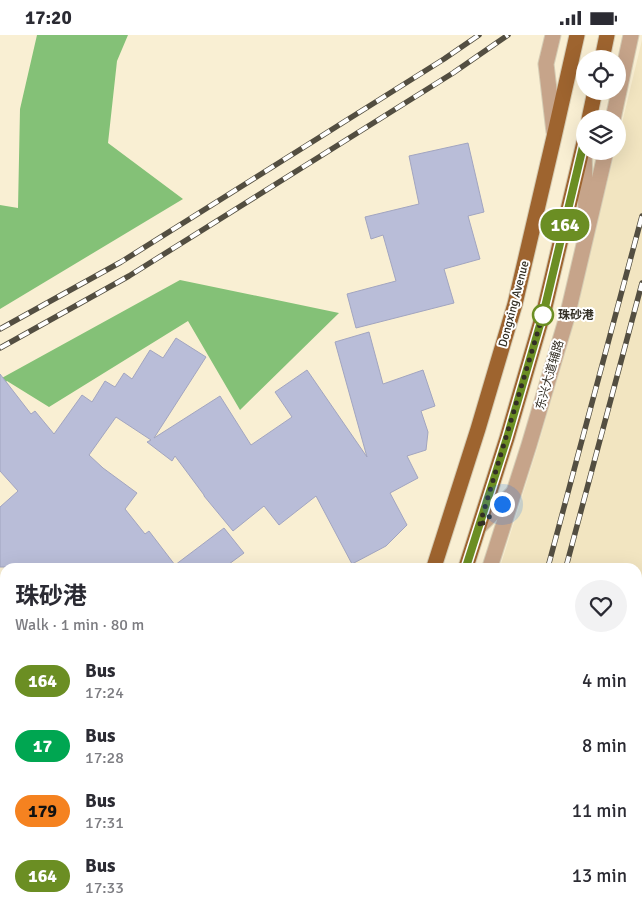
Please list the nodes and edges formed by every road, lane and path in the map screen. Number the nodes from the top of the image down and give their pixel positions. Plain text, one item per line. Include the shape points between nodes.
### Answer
1 (553, 35) edge
2 (576, 35) edge
3 (607, 35) edge
4 (631, 35) edge
5 (604, 50) edge
6 (615, 110) edge
7 (554, 137) junction
8 (580, 160) edge
9 (585, 160) edge
10 (604, 160) edge
11 (587, 233) junction
12 (514, 492) junction
13 (479, 527) junction
14 (435, 563) edge
15 (467, 563) edge
16 (491, 563) edge

1 - 7 street via 546,63
2 - 7 main road, Dongxing Avenue
3 - 5 main road
4 - 6 street
7 - 14 main road, Dongxing Avenue via 515,303
8 - 13 main road via 544,311
9 - 11 street
10 - 11 street, 东兴大道辅路
11 - 12 street, 东兴大道辅路 via 567,317
12 - 13 street
12 - 16 street, 东兴大道辅路
13 - 15 main road

